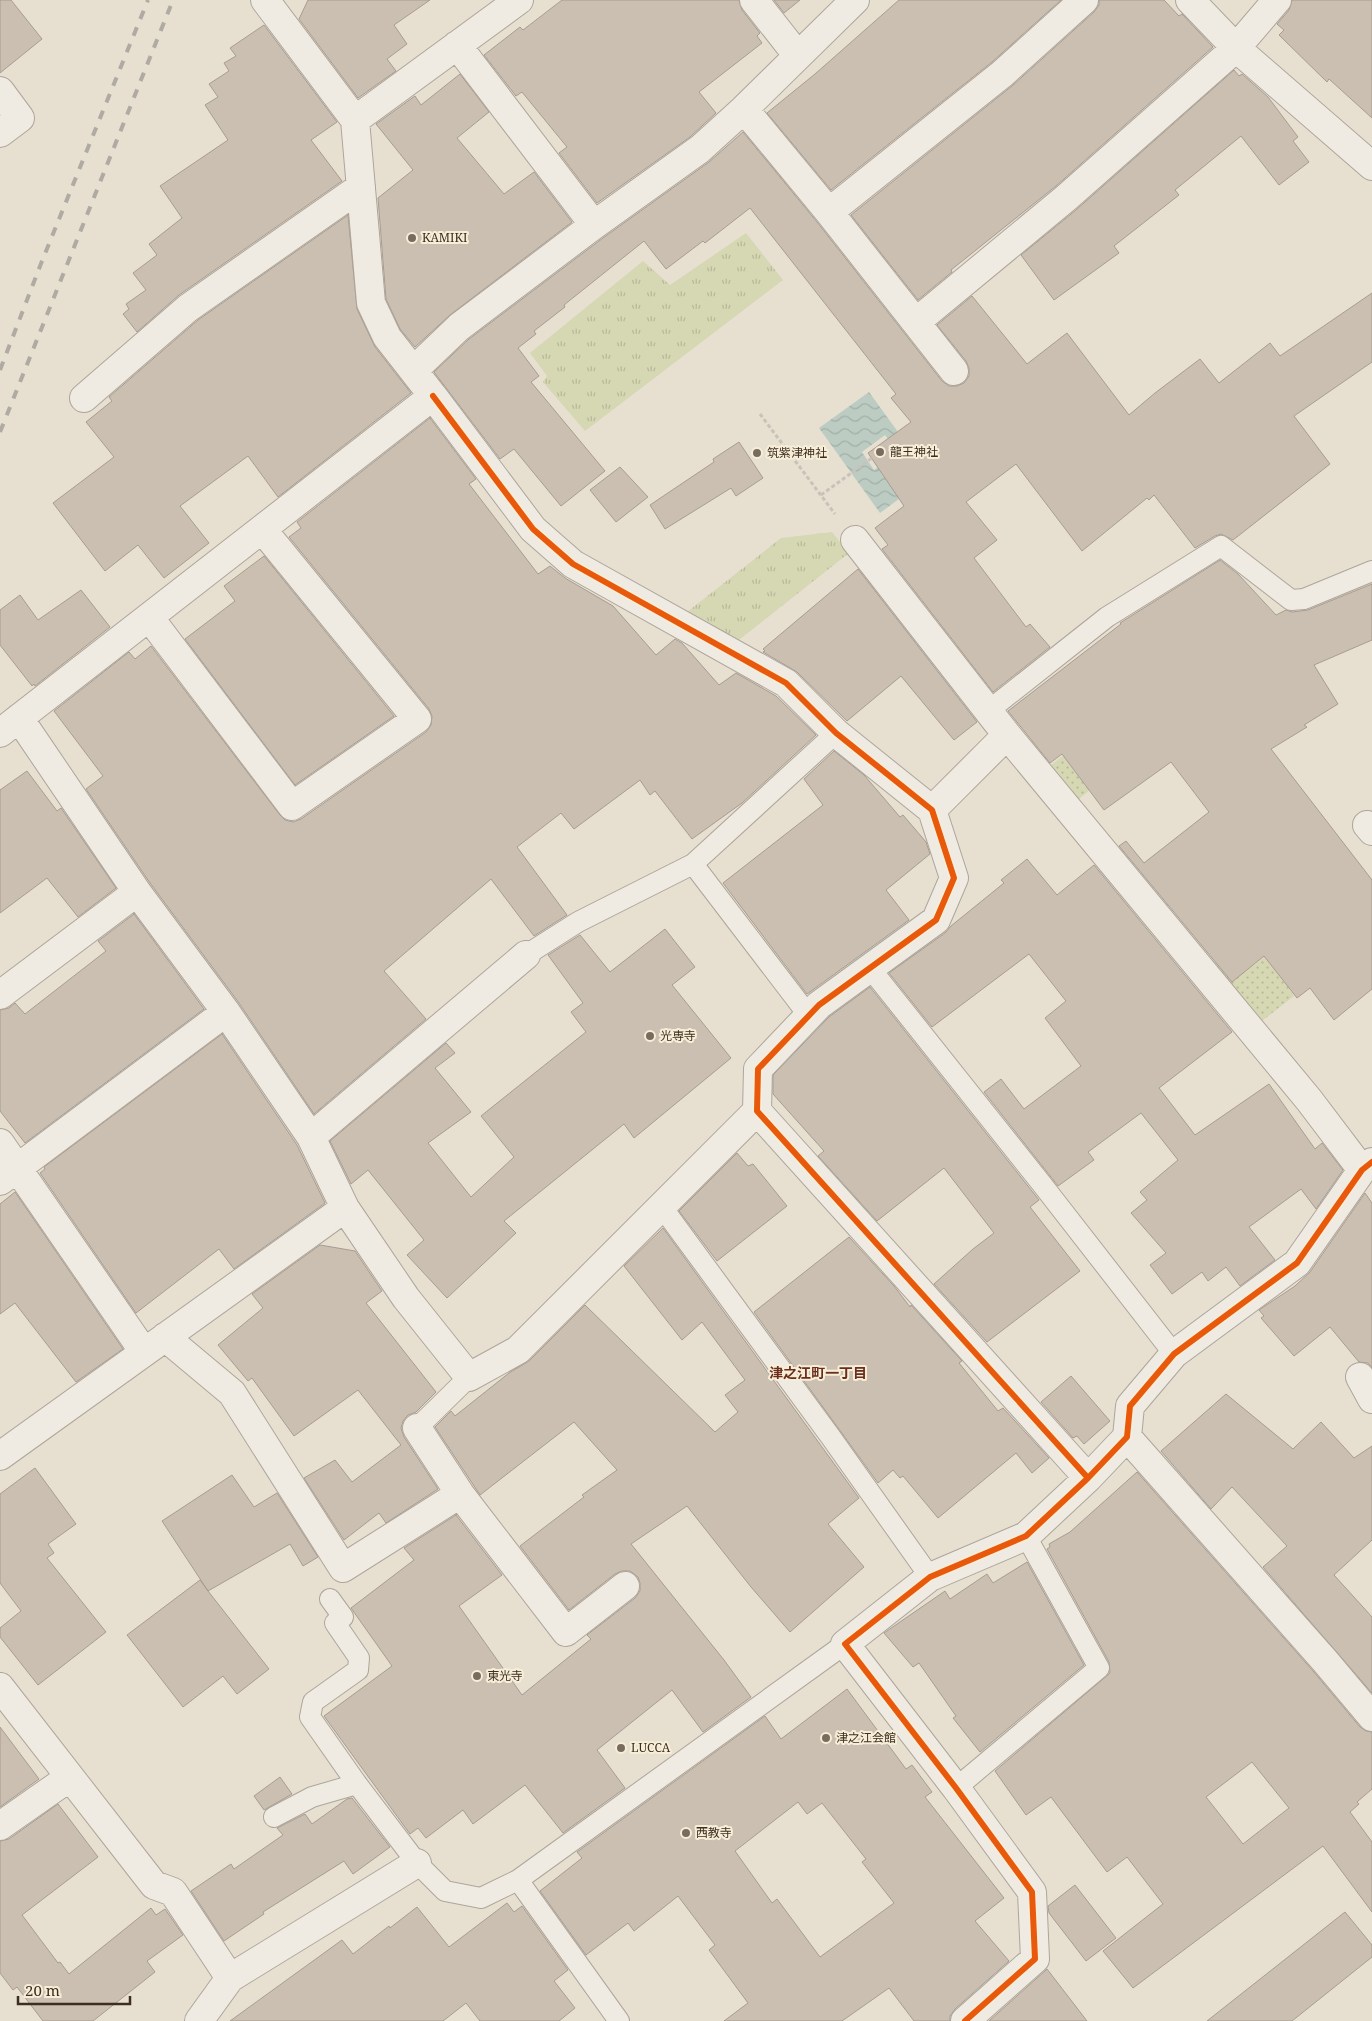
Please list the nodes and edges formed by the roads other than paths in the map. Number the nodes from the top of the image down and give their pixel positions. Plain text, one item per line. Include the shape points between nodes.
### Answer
1 (265, 0) edge
2 (520, 0) edge
3 (754, 0) edge
4 (854, 0) edge
5 (1084, 0) edge
6 (1190, 0) edge
7 (1277, 0) edge
8 (457, 45) junction
9 (1236, 48) junction
10 (798, 56) junction
11 (0, 91) edge
12 (744, 109) junction
13 (355, 120) junction
14 (0, 133) edge
15 (1372, 166) edge
16 (361, 187) junction
17 (828, 212) junction
18 (594, 225) junction
19 (916, 322) junction
20 (414, 370) junction
21 (954, 371) dead end
22 (433, 396) junction
23 (84, 398) dead end
24 (262, 529) junction
25 (855, 540) road end
26 (1372, 571) edge
27 (149, 617) junction
28 (988, 711) junction
29 (9, 726) edge
30 (836, 733) junction
31 (1007, 734) junction
32 (932, 810) junction
33 (693, 864) junction
34 (137, 892) junction
35 (526, 955) joint
36 (870, 968) junction
37 (0, 995) edge
38 (226, 1012) junction
39 (809, 1016) junction
40 (757, 1111) junction
41 (311, 1137) junction
42 (0, 1143) edge
43 (1367, 1166) edge
44 (9, 1174) edge
45 (662, 1207) junction
46 (345, 1208) junction
47 (154, 1345) junction
48 (1174, 1354) junction
49 (469, 1377) junction
50 (417, 1428) joint
51 (1127, 1437) junction
52 (0, 1456) edge
53 (1088, 1478) junction
54 (460, 1494) junction
55 (1026, 1536) junction
56 (930, 1577) junction
57 (625, 1586) dead end
58 (330, 1599) dead end
59 (845, 1644) junction
60 (0, 1687) edge
61 (1372, 1717) edge
62 (70, 1777) junction
63 (357, 1784) junction
64 (956, 1788) junction
65 (274, 1817) dead end
66 (0, 1826) edge
67 (417, 1863) junction
68 (518, 1880) junction
69 (230, 1978) junction
70 (199, 2021) edge
71 (619, 2021) edge
72 (964, 2021) edge

1 - 13 street
2 - 8 street
3 - 10 street
4 - 10 street
5 - 17 street via 1002,74
6 - 9 street
7 - 9 street
8 - 13 street
8 - 18 street
9 - 15 street
9 - 19 street via 1066,198
10 - 12 street
11 - 14 street via 20,118
12 - 17 street
12 - 18 street via 700,149
13 - 16 street
16 - 20 street via 371,303 387,337
16 - 23 street via 188,308
17 - 19 street
18 - 20 street via 459,327
19 - 21 street
20 - 22 street
22 - 24 street
22 - 30 street via 533,529 573,564 786,683
24 - 27 street
24 - 27 street via 417,719 292,806
25 - 28 street
26 - 28 lane via 1304,599 1291,600 1221,546 1106,617
27 - 29 street
28 - 31 street
29 - 34 street
30 - 32 street
30 - 33 lane
31 - 32 street
31 - 43 street
32 - 36 street via 954,878 936,920
33 - 35 lane via 578,922
33 - 39 lane
34 - 37 street
34 - 38 street
35 - 41 street
36 - 39 street
36 - 48 lane
38 - 41 street
38 - 44 street
39 - 40 street via 758,1069
40 - 45 street
40 - 53 street
41 - 46 street
42 - 44 street
43 - 48 street via 1297,1264
44 - 47 street
45 - 49 street via 518,1350
45 - 56 lane
46 - 47 street
46 - 49 street via 406,1298
47 - 52 street
47 - 54 street via 232,1393 343,1568
48 - 51 street via 1130,1406
49 - 50 lane
50 - 54 street
51 - 53 street
51 - 61 street
53 - 55 street
54 - 57 street via 566,1632
55 - 56 street
55 - 64 lane via 1099,1668
56 - 59 street
58 - 63 lane via 343,1617 335,1624 360,1664 358,1670 313,1702 310,1717
59 - 64 street
59 - 68 lane
60 - 62 street
62 - 66 street
62 - 69 street via 154,1885 173,1892
63 - 65 lane via 312,1797
63 - 67 lane
64 - 72 street via 1032,1892 1035,1959
67 - 68 lane via 445,1891 481,1898
67 - 69 street
68 - 71 lane
69 - 70 street

